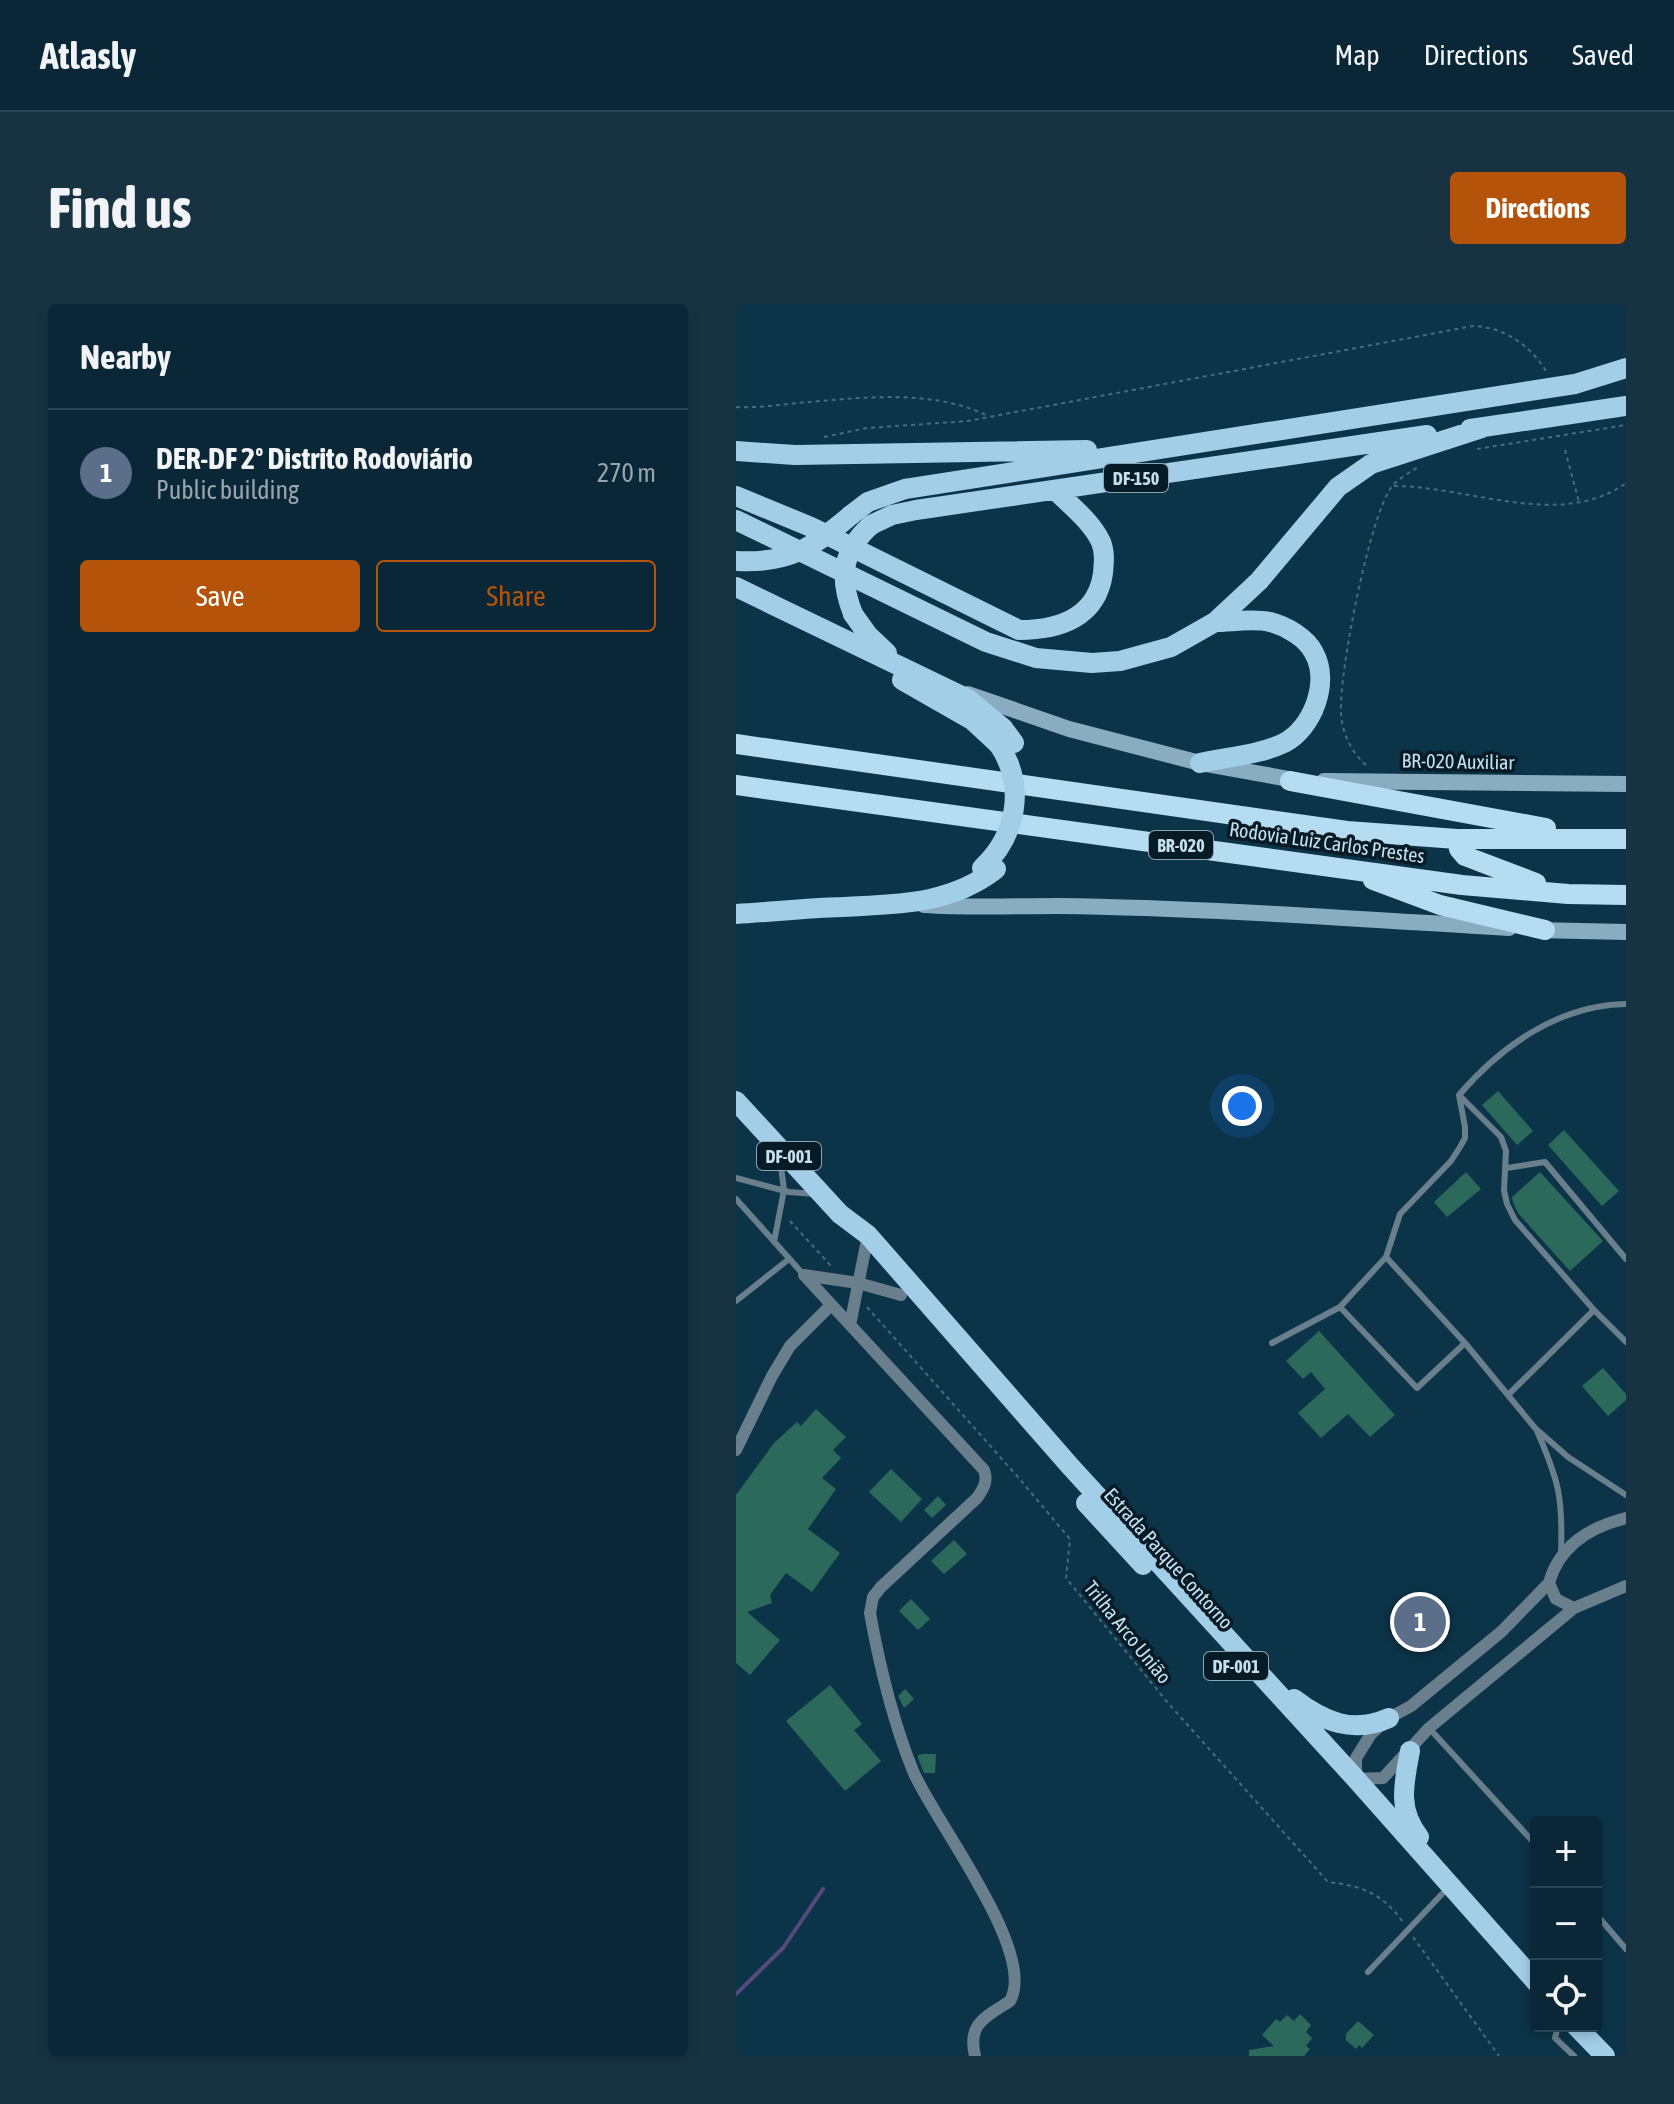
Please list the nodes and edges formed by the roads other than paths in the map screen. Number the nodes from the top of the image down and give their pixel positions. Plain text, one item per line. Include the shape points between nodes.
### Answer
1 (1626, 368) edge
2 (1626, 406) edge
3 (1482, 428) junction
4 (1163, 448) junction
5 (736, 451) edge
6 (1055, 490) junction
7 (736, 496) edge
8 (736, 520) edge
9 (736, 561) edge
10 (736, 587) edge
11 (1215, 622) junction
12 (836, 635) junction
13 (902, 666) junction
14 (939, 683) junction
15 (736, 744) edge
16 (1006, 744) junction
17 (1200, 763) junction
18 (1290, 781) junction
19 (1626, 784) edge
20 (736, 785) edge
21 (1457, 839) junction
22 (1605, 839) junction
23 (1626, 839) edge
24 (1344, 867) junction
25 (989, 868) junction
26 (1568, 894) junction
27 (1626, 895) edge
28 (912, 904) junction
29 (839, 907) junction
30 (761, 912) junction
31 (736, 914) edge
32 (1545, 930) junction
33 (1626, 932) edge
34 (736, 933) edge
35 (1626, 1004) edge
36 (1459, 1095) junction
37 (736, 1101) edge
38 (778, 1144) junction
39 (1507, 1168) junction
40 (736, 1178) edge
41 (784, 1190) junction
42 (823, 1195) junction
43 (736, 1199) edge
44 (774, 1242) junction
45 (866, 1242) junction
46 (1386, 1257) junction
47 (789, 1259) junction
48 (1626, 1259) edge
49 (804, 1275) junction
50 (858, 1283) junction
51 (901, 1295) junction
52 (736, 1301) edge
53 (831, 1305) junction
54 (1340, 1307) junction
55 (1594, 1310) junction
56 (850, 1325) junction
57 (1626, 1342) edge
58 (1272, 1343) dead end
59 (1465, 1343) junction
60 (1508, 1395) junction
61 (1535, 1428) junction
62 (736, 1450) edge
63 (1626, 1495) edge
64 (1626, 1518) edge
65 (1561, 1554) junction
66 (1549, 1583) junction
67 (1626, 1586) edge
68 (1574, 1608) junction
69 (1458, 1667) junction
70 (1259, 1673) junction
71 (1476, 1689) junction
72 (1411, 1706) junction
73 (1389, 1718) junction
74 (1429, 1728) junction
75 (1410, 1751) junction
76 (1326, 1762) junction
77 (1356, 1779) junction
78 (1369, 1810) junction
79 (1530, 1838) edge
80 (1442, 1894) junction
81 (1602, 1921) edge
82 (1626, 1949) edge
83 (1511, 1953) junction
84 (1368, 1972) dead end
85 (1530, 1975) edge
86 (1530, 1991) edge
87 (1557, 2032) edge
88 (1565, 2032) edge
89 (1582, 2032) edge
90 (975, 2056) edge
91 (1574, 2056) edge
92 (1588, 2056) edge
93 (1605, 2056) edge

1 - 4 main road, DF-150 via 1575,384
2 - 3 main road, DF-150
3 - 6 main road, DF-150
3 - 11 main road via 1371,464 1338,487 1259,581
4 - 5 main road via 795,455
4 - 9 main road, DF-150, bridge via 905,489 868,502 794,555
6 - 7 main road via 1085,518 1105,556 1093,602 1082,614 1044,630 1019,630 811,527
6 - 13 main road, DF-150, bridge via 892,515 858,537 845,568 846,596 868,635
8 - 11 main road via 986,642 1036,658 1120,661 1171,647
10 - 12 main road, DF-150
11 - 17 main road via 1268,621 1307,642 1319,670 1319,692 1302,729 1284,743
12 - 13 main road, DF-150
12 - 16 main road via 874,665
13 - 14 main road, DF-150
14 - 16 main road, DF-150 via 987,713 1003,728
14 - 17 main road, BR-020 Auxiliar via 1069,729
15 - 21 highway, Rodovia Luiz Carlos Prestes / BR-020 via 1347,831
16 - 25 main road, DF-150 via 1023,767 1026,800 1017,836
17 - 18 main road, BR-020 Auxiliar
18 - 19 main road, BR-020 Auxiliar
18 - 22 highway
20 - 24 highway, Rodovia Luiz Carlos Prestes / BR-020
21 - 22 highway, Rodovia Luiz Carlos Prestes / BR-020
21 - 26 highway via 1465,856
22 - 23 highway, Rodovia Luiz Carlos Prestes / BR-020
24 - 26 highway, Rodovia Luiz Carlos Prestes / BR-020
24 - 32 highway via 1440,905
25 - 28 main road, DF-150 via 963,889
25 - 29 main road via 946,884
26 - 27 highway, Rodovia Luiz Carlos Prestes / BR-020
28 - 29 main road, DF-150
28 - 32 main road
29 - 30 main road, DF-150
30 - 31 main road, DF-150
30 - 34 main road
32 - 33 main road
35 - 36 lane via 1576,1011 1543,1026 1482,1068
36 - 39 lane via 1501,1137
36 - 46 lane via 1465,1138 1451,1161 1400,1214
37 - 38 main road, Estrada Parque Contorno / DF-001
38 - 41 lane
38 - 42 main road, Estrada Parque Contorno / DF-001
39 - 48 lane via 1545,1162
39 - 55 lane via 1504,1190 1515,1220
40 - 41 lane
41 - 42 lane
41 - 44 lane
42 - 45 main road, Estrada Parque Contorno / DF-001
43 - 44 lane
44 - 47 lane
45 - 50 street
45 - 51 main road, Estrada Parque Contorno / DF-001
45 - 70 main road, Estrada Parque Contorno / DF-001
46 - 54 lane
46 - 59 lane
47 - 49 lane
47 - 52 lane
49 - 50 street
49 - 53 street
50 - 51 street
50 - 56 street
51 - 76 main road, Estrada Parque Contorno / DF-001
53 - 56 street
53 - 62 street via 790,1346
54 - 58 lane
54 - 59 lane via 1417,1388
55 - 57 lane
55 - 60 lane
56 - 90 street via 986,1476 977,1498 881,1587 870,1613 914,1772 997,1920 1011,1959 1013,1996 974,2029
59 - 60 lane
60 - 61 lane
61 - 63 lane
61 - 65 lane via 1562,1498
64 - 65 street via 1595,1528
65 - 66 street
66 - 68 street via 1556,1599
66 - 69 street
67 - 68 street
68 - 71 street
69 - 71 street
69 - 72 street
70 - 73 main road via 1325,1720 1358,1727
70 - 77 main road, Estrada Parque Contorno / DF-001
71 - 74 street
72 - 73 street
72 - 74 street
73 - 77 street via 1363,1745 1356,1758
74 - 75 street
74 - 79 lane
75 - 77 street via 1383,1778
75 - 83 main road via 1402,1794 1408,1821
76 - 77 main road
76 - 78 main road, Estrada Parque Contorno / DF-001
77 - 78 main road
77 - 83 main road, Estrada Parque Contorno / DF-001
78 - 80 main road, Estrada Parque Contorno / DF-001
80 - 84 lane
80 - 86 main road, Estrada Parque Contorno / DF-001
81 - 82 lane
83 - 85 main road, Estrada Parque Contorno / DF-001
87 - 91 lane via 1555,2038
88 - 92 main road
89 - 93 main road

